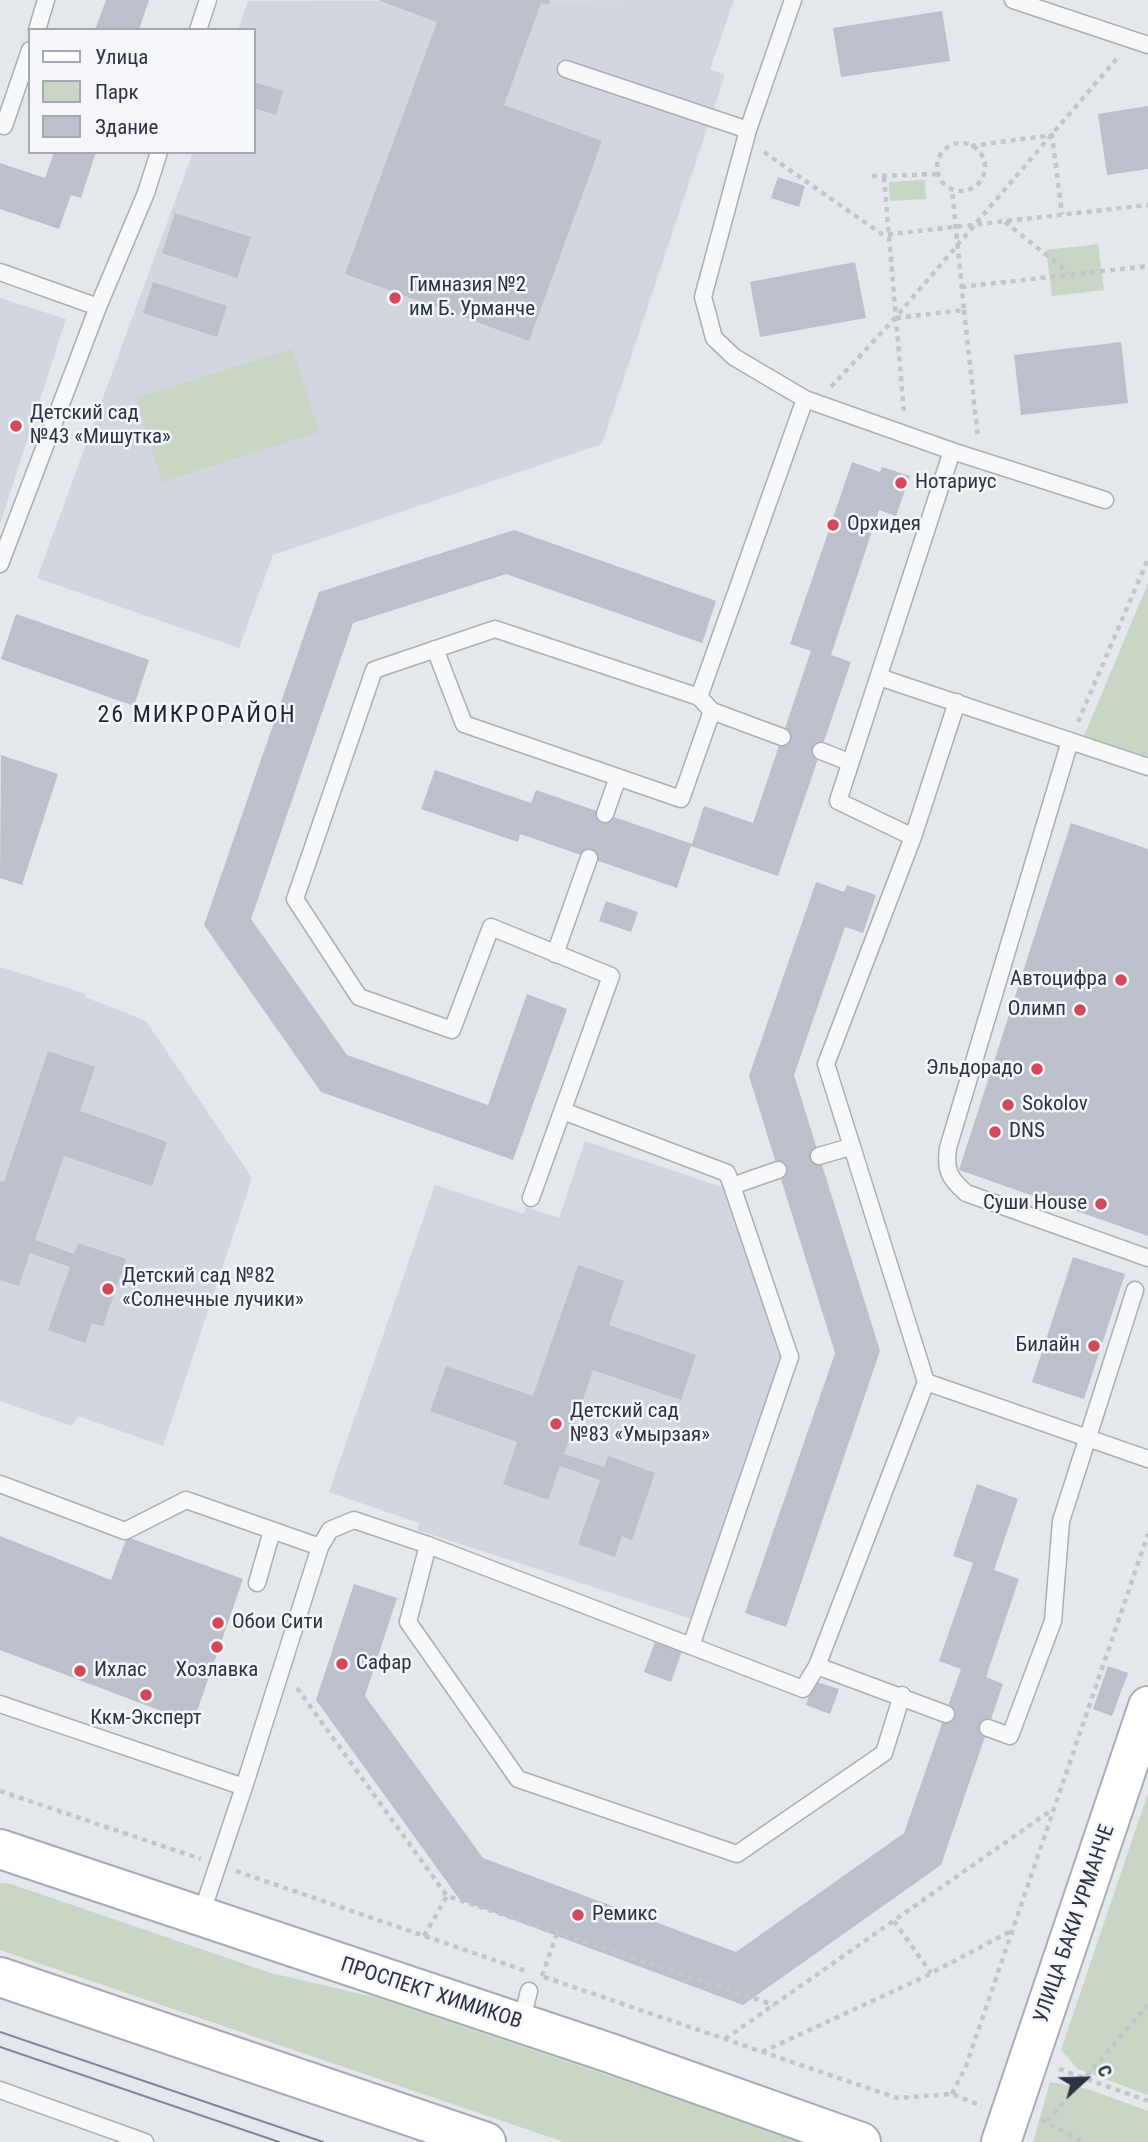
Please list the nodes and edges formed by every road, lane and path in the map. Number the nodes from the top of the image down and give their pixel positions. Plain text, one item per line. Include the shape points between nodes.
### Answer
1 (46, 0) edge
2 (208, 0) edge
3 (793, 0) edge
4 (1013, 0) edge
5 (38, 28) edge
6 (199, 28) edge
7 (1132, 40) junction
8 (1148, 45) edge
9 (28, 56) edge
10 (566, 69) dead end
11 (0, 125) edge
12 (747, 135) junction
13 (1052, 135) junction
14 (971, 146) junction
15 (158, 154) edge
16 (938, 174) junction
17 (872, 176) dead end
18 (884, 177) junction
19 (952, 188) junction
20 (1148, 205) edge
21 (1062, 215) junction
22 (1004, 221) junction
23 (971, 225) junction
24 (954, 226) junction
25 (890, 234) junction
26 (955, 244) junction
27 (1148, 266) edge
28 (0, 272) edge
29 (1070, 274) junction
30 (961, 288) junction
31 (98, 307) junction
32 (964, 310) junction
33 (895, 318) junction
34 (811, 402) junction
35 (906, 435) junction
36 (952, 451) junction
37 (981, 460) junction
38 (1105, 500) dead end
39 (1148, 559) edge
40 (0, 564) edge
41 (435, 649) junction
42 (879, 677) junction
43 (699, 697) junction
44 (957, 702) junction
45 (712, 711) junction
46 (782, 737) dead end
47 (1070, 741) junction
48 (821, 751) dead end
49 (849, 762) junction
50 (1148, 767) edge
51 (618, 777) junction
52 (605, 814) dead end
53 (913, 836) junction
54 (589, 858) dead end
55 (555, 954) junction
56 (563, 1111) junction
57 (850, 1147) junction
58 (819, 1156) dead end
59 (778, 1170) dead end
60 (732, 1186) junction
61 (531, 1198) dead end
62 (1148, 1258) edge
63 (1135, 1290) dead end
64 (926, 1382) junction
65 (1088, 1436) junction
66 (1148, 1459) edge
67 (0, 1484) edge
68 (272, 1531) junction
69 (1148, 1534) edge
70 (428, 1545) junction
71 (320, 1547) junction
72 (257, 1583) dead end
73 (691, 1646) junction
74 (817, 1666) junction
75 (282, 1667) junction
76 (902, 1695) junction
77 (0, 1704) edge
78 (1148, 1706) edge
79 (946, 1714) dead end
80 (988, 1728) dead end
81 (244, 1787) junction
82 (0, 1791) edge
83 (1054, 1808) junction
84 (0, 1849) edge
85 (47, 1866) junction
86 (219, 1866) junction
87 (0, 1869) edge
88 (447, 1896) junction
89 (200, 1918) junction
90 (894, 1921) junction
91 (1012, 1930) junction
92 (557, 1933) junction
93 (424, 1936) junction
94 (931, 1973) junction
95 (542, 1976) junction
96 (0, 1977) edge
97 (774, 2005) junction
98 (1148, 2005) edge
99 (726, 2039) junction
100 (762, 2052) junction
101 (1058, 2069) dead end
102 (1082, 2077) junction
103 (0, 2090) edge
104 (1148, 2101) edge
105 (145, 2142) edge
106 (486, 2142) edge
107 (861, 2142) edge
108 (1001, 2142) edge
109 (1085, 2142) edge

1 - 5 lane
2 - 6 lane
3 - 12 lane
4 - 7 lane
7 - 8 lane
7 - 13 path
9 - 11 lane via 5,126
10 - 12 lane
12 - 25 path via 883,235
12 - 34 lane via 702,297 713,338 734,357
13 - 14 path
13 - 21 path
13 - 23 path
14 - 16 path via 956,144 943,151
14 - 19 path via 982,157 984,173 967,190
15 - 31 lane
16 - 18 path
16 - 19 path
17 - 18 path
18 - 25 path
19 - 24 path
20 - 21 path
21 - 22 path
22 - 23 path
22 - 29 path
23 - 24 path
23 - 26 path
24 - 25 path
24 - 26 path
25 - 33 path
26 - 30 path
26 - 33 path
27 - 29 path
28 - 31 lane
29 - 30 path
30 - 32 path
31 - 40 lane
32 - 33 path
32 - 37 path
33 - 34 path
33 - 35 path
34 - 35 lane
34 - 43 lane
35 - 36 lane
36 - 37 lane
36 - 42 lane
37 - 38 lane
39 - 47 path
41 - 43 lane via 495,629
41 - 51 lane via 464,724
41 - 55 lane via 374,670 295,899 359,998 452,1030 491,927
42 - 44 lane
42 - 49 lane
43 - 45 lane
44 - 47 lane
44 - 53 lane
45 - 46 lane
45 - 51 lane via 681,799
47 - 50 lane
47 - 62 lane via 945,1166 965,1193
48 - 49 lane
49 - 53 lane via 838,801
51 - 52 lane
53 - 57 lane via 826,1064
54 - 55 lane
55 - 56 lane via 611,976
56 - 60 lane via 727,1173
56 - 61 lane
57 - 58 lane
57 - 64 lane
59 - 60 lane
60 - 73 lane via 790,1357
63 - 65 lane
64 - 65 lane
64 - 74 lane
65 - 66 lane
65 - 80 lane via 1061,1521 1053,1622 1010,1736
67 - 68 lane via 125,1531 186,1500
68 - 71 lane
68 - 72 lane
69 - 83 path
70 - 71 lane via 355,1520 330,1530
70 - 73 lane
70 - 76 lane via 408,1622 518,1779 737,1854 884,1754
71 - 75 lane
73 - 74 lane via 803,1689
74 - 76 lane
75 - 81 lane
75 - 88 path
76 - 79 lane
77 - 81 lane
78 - 108 main road, УЛИЦА БАКИ УРМАНЧЕ
81 - 86 lane
82 - 86 path
83 - 90 path
83 - 91 path
84 - 85 main road, ПРОСПЕКТ ХИМИКОВ
85 - 87 main road
85 - 89 main road, ПРОСПЕКТ ХИМИКОВ
86 - 89 lane
86 - 93 path
88 - 92 path
88 - 93 path
89 - 107 main road, ПРОСПЕКТ ХИМИКОВ via 525,2007
90 - 94 path
90 - 97 path
91 - 94 path
91 - 100 path via 966,2066 952,2094 897,2098
92 - 95 path
92 - 97 path
93 - 95 path
94 - 100 path
95 - 99 path
96 - 106 main road
97 - 99 path
98 - 102 path
99 - 100 path
101 - 102 path
102 - 104 path
102 - 109 path via 1047,2121
103 - 105 lane

